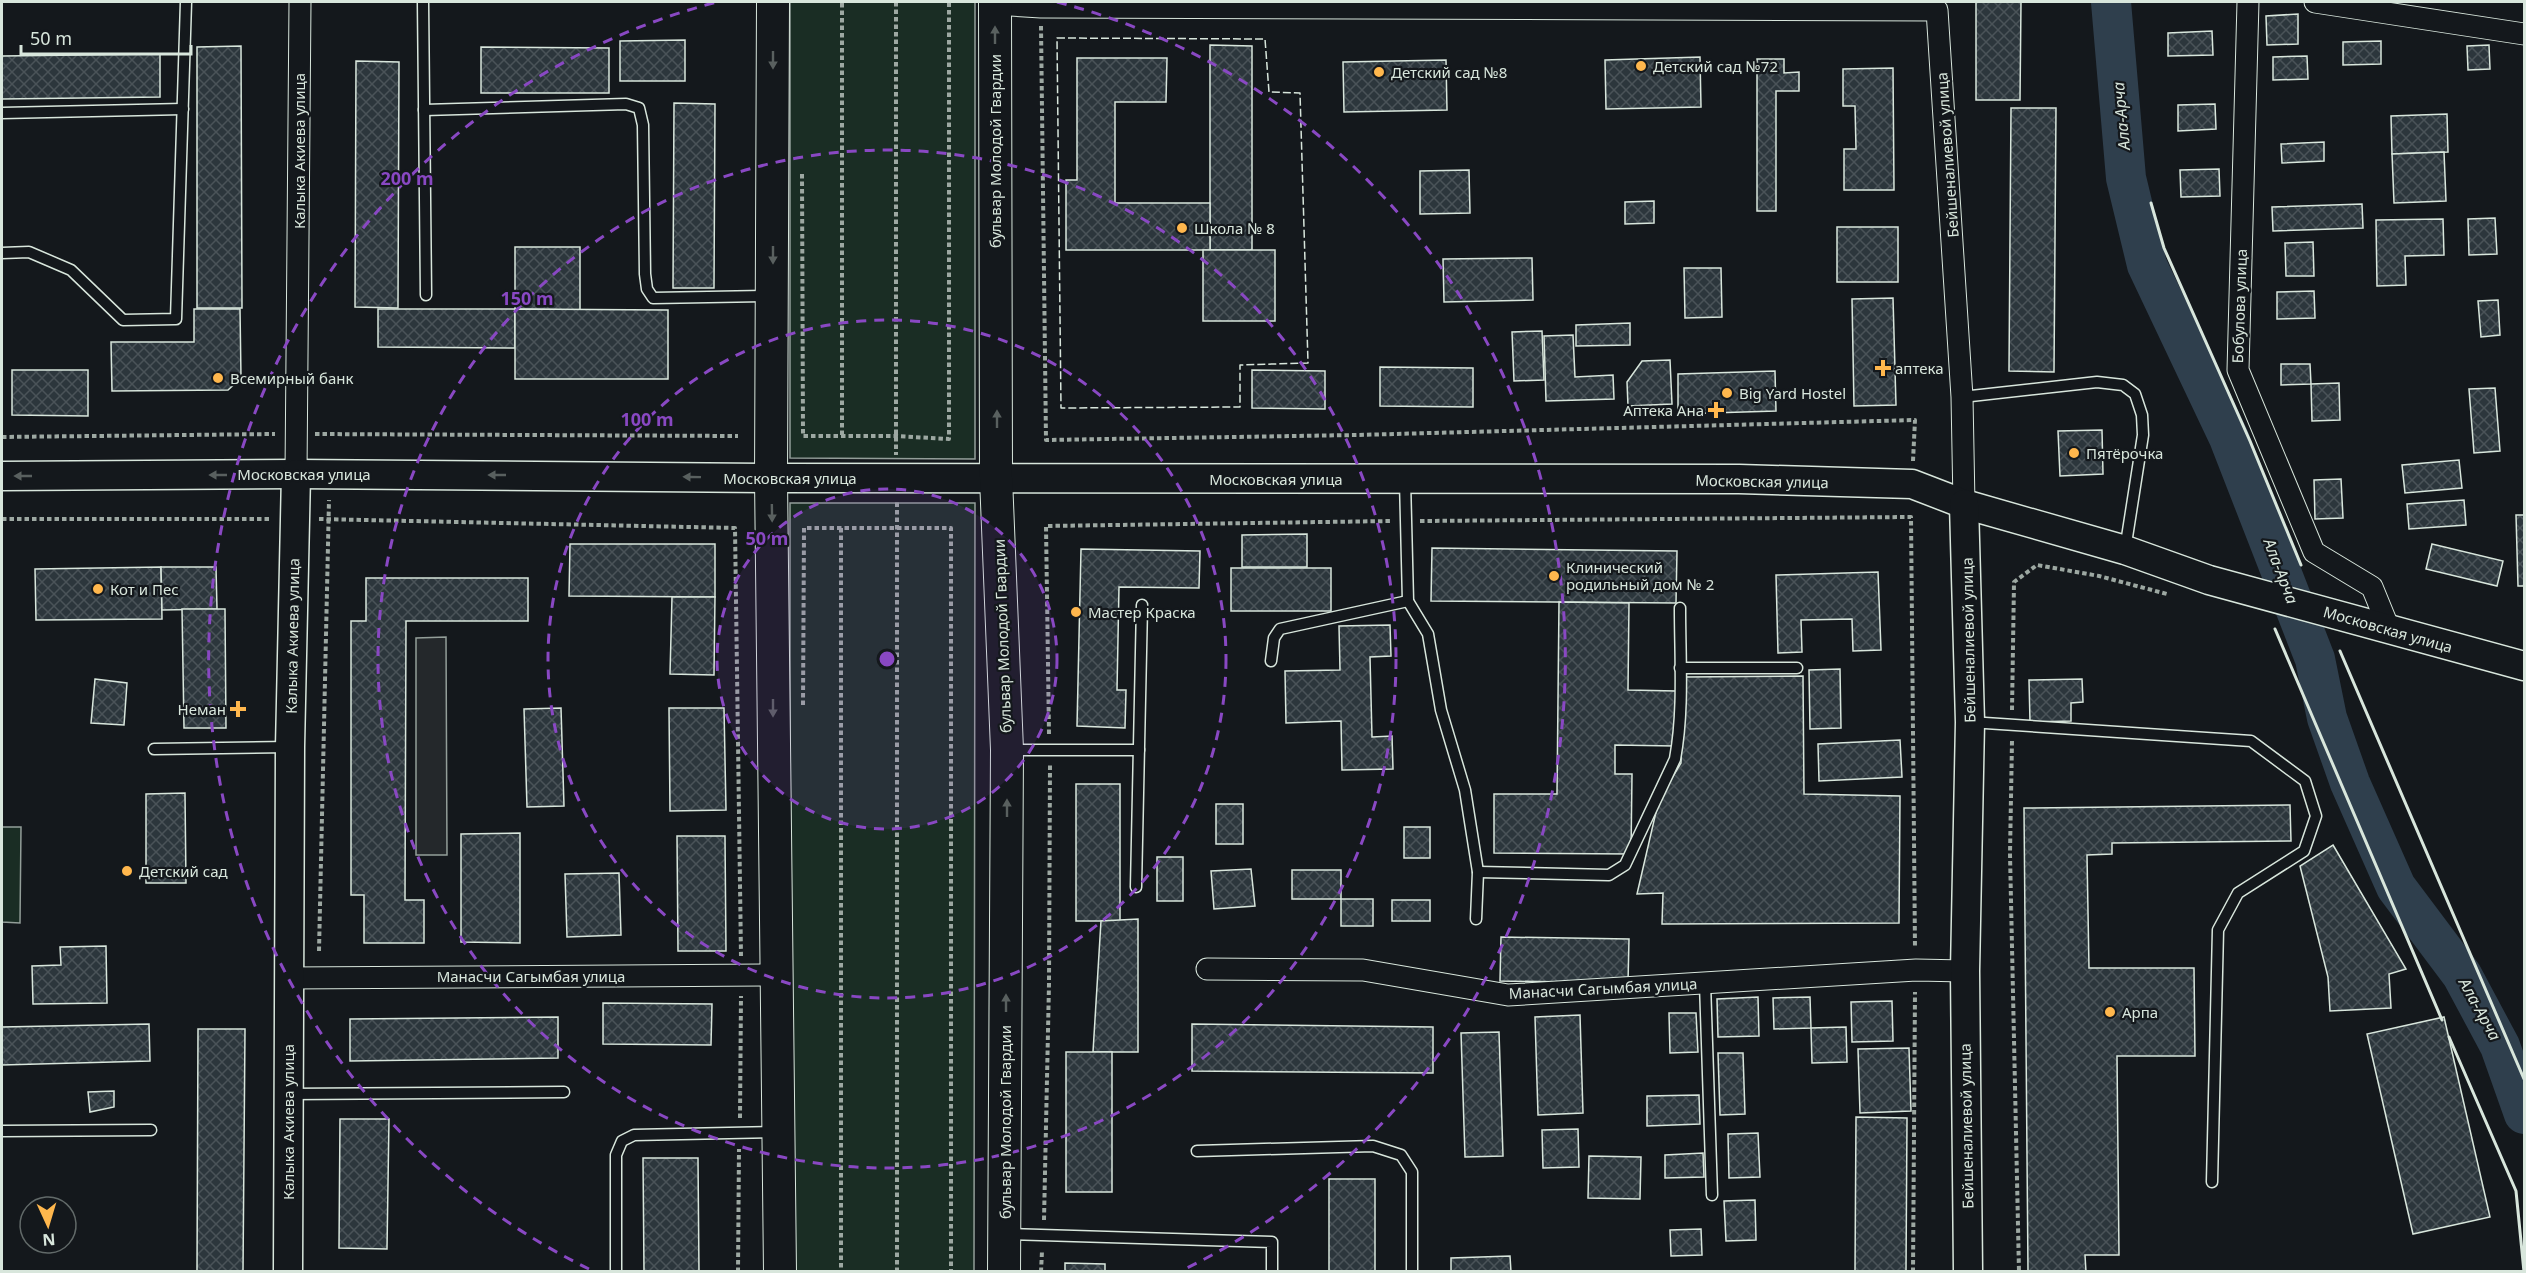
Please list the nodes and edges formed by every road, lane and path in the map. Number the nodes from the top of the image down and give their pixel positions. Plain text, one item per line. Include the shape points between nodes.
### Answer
1 (186, 2) edge
2 (300, 2) edge
3 (423, 2) edge
4 (772, 2) edge
5 (842, 2) edge
6 (896, 2) edge
7 (950, 2) edge
8 (2248, 2) edge
9 (2315, 2) edge
10 (995, 3) edge
11 (1767, 5) edge
12 (1937, 6) edge
13 (1041, 7) junction
14 (2524, 34) edge
15 (183, 109) junction
16 (424, 110) junction
17 (2, 113) edge
18 (802, 166) dead end
19 (2, 253) edge
20 (426, 295) dead end
21 (773, 296) junction
22 (1962, 396) junction
23 (1914, 420) dead end
24 (297, 434) junction
25 (842, 435) junction
26 (738, 436) dead end
27 (896, 436) junction
28 (2, 437) edge
29 (296, 474) junction
30 (2, 476) edge
31 (771, 478) junction
32 (896, 478) junction
33 (996, 478) junction
34 (1405, 479) junction
35 (329, 500) dead end
36 (1964, 504) junction
37 (2, 519) edge
38 (295, 519) junction
39 (328, 519) junction
40 (1046, 526) dead end
41 (804, 528) dead end
42 (841, 528) junction
43 (898, 528) junction
44 (2125, 550) junction
45 (2175, 596) dead end
46 (1408, 601) junction
47 (1142, 605) dead end
48 (1680, 608) dead end
49 (2390, 631) junction
50 (1271, 661) dead end
51 (2524, 666) edge
52 (1680, 668) junction
53 (1797, 668) dead end
54 (1970, 722) junction
55 (2012, 725) junction
56 (290, 747) junction
57 (154, 749) dead end
58 (1007, 750) junction
59 (1050, 750) junction
60 (1139, 750) junction
61 (1478, 873) junction
62 (1136, 887) dead end
63 (1476, 919) dead end
64 (319, 951) dead end
65 (1207, 969) dead end
66 (1965, 971) junction
67 (741, 975) junction
68 (776, 975) junction
69 (287, 978) junction
70 (1706, 983) junction
71 (564, 1092) dead end
72 (288, 1094) junction
73 (151, 1130) dead end
74 (2, 1131) edge
75 (780, 1132) junction
76 (740, 1134) junction
77 (1197, 1151) dead end
78 (2212, 1182) dead end
79 (1712, 1195) dead end
80 (1005, 1234) junction
81 (1043, 1235) junction
82 (288, 1272) edge
83 (616, 1272) edge
84 (738, 1272) edge
85 (780, 1272) edge
86 (841, 1272) edge
87 (897, 1272) edge
88 (951, 1272) edge
89 (1004, 1272) edge
90 (1041, 1272) edge
91 (1272, 1272) edge
92 (1412, 1272) edge
93 (1968, 1272) edge
94 (2019, 1272) edge

1 - 15 lane
2 - 24 street, Калыка Акиева улица
3 - 16 lane
4 -> 21 main road
5 - 25 path
6 - 27 path
7 - 27 path via 949,439
8 - 49 street, Бобулова улица via 2238,370 2314,552 2372,587
9 - 14 street
10 - 13 street
33 -> 10 main road, бульвар Молодой Гвардии
11 - 12 street
11 - 13 street
12 - 22 street, Бейшеналиевой улица
13 - 23 path via 1046,440
15 - 17 lane
15 - 19 lane via 176,319 123,320 70,270 29,252
16 - 20 lane
16 - 21 lane via 627,104 639,108 643,124 645,274 653,298
18 - 25 path via 802,436
21 - 31 main road
22 - 36 street, Бейшеналиевой улица
22 - 44 lane via 2097,382 2123,385 2135,394 2143,435
24 - 26 path
24 - 28 path
24 - 29 street, Калыка Акиева улица
25 - 27 path
27 - 32 path
29 -> 30 main road, Московская улица
31 -> 29 main road, Московская улица
29 - 38 main road, Калыка Акиева улица
31 - 32 main road, Московская улица
31 -> 68 main road
32 - 33 main road, Московская улица
32 - 43 path
33 - 34 main road, Московская улица
33 - 58 main road, бульвар Молодой Гвардии
34 - 36 main road, Московская улица via 1739,479 1911,484
34 - 46 lane
35 - 39 path
36 - 44 main road, Московская улица
36 - 54 main road, Бейшеналиевой улица
37 - 38 path
38 - 39 path
38 - 56 main road, Калыка Акиева улица
39 - 64 path
39 - 67 path via 735,528
40 - 59 path
41 - 42 path
42 - 43 path
42 - 86 path
43 - 87 path
43 - 88 path via 951,528
44 - 49 main road, Московская улица via 2209,579
45 - 55 path via 2099,576 2037,566 2014,582
46 - 50 lane via 1280,629 1274,638
46 - 61 lane via 1428,634 1441,710 1465,790
47 - 60 lane
48 - 52 lane
49 - 51 main road, Московская улица
52 - 53 lane
52 - 61 lane via 1675,759 1626,865 1609,875
54 - 55 lane
54 - 66 main road, Бейшеналиевой улица
55 - 78 lane via 2251,741 2305,781 2316,816 2304,851 2238,893 2218,930
55 - 94 path via 2010,854
56 - 57 lane
56 - 69 main road, Калыка Акиева улица
58 - 59 lane
80 -> 58 main road, бульвар Молодой Гвардии
59 - 60 lane
59 - 81 path
60 - 62 lane
61 - 63 lane
65 - 70 street, Манасчи Сагымбая улица via 1364,970 1508,995
66 - 70 street, Манасчи Сагымбая улица via 1916,970
66 - 93 main road, Бейшеналиевой улица
67 - 68 street, Манасчи Сагымбая улица
67 - 69 street, Манасчи Сагымбая улица
67 - 76 path
68 - 75 main road
69 - 72 main road, Калыка Акиева улица
70 - 79 lane
71 - 72 lane
72 - 82 main road, Калыка Акиева улица
73 - 74 lane
75 - 76 lane
75 - 85 main road
76 - 83 lane via 634,1135 622,1141 616,1155
76 - 84 path
77 - 92 lane via 1373,1146 1401,1155 1412,1172
80 - 81 lane
80 - 89 main road, бульвар Молодой Гвардии
81 - 90 path
81 - 91 lane via 1272,1242

